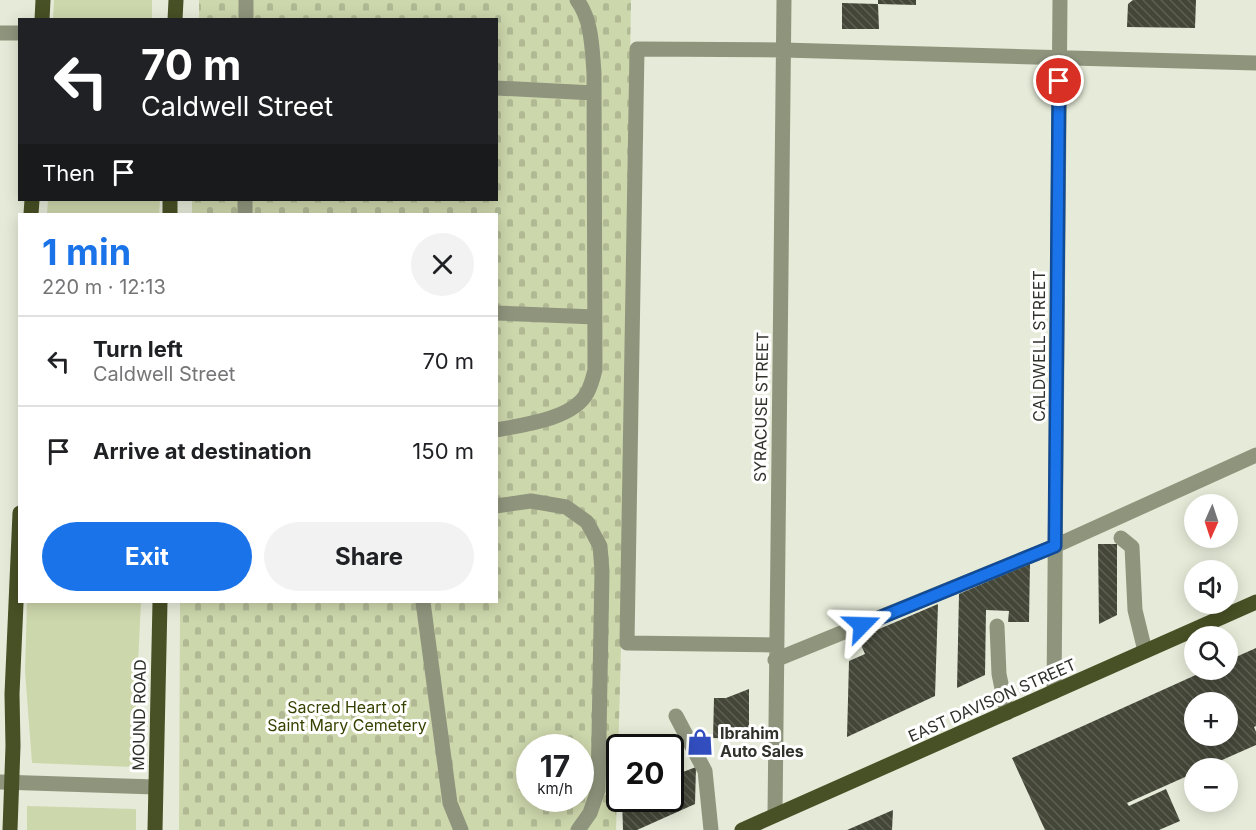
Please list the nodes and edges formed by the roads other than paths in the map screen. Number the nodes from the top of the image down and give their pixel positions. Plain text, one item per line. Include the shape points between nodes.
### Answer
1 (43, 0) edge
2 (176, 0) edge
3 (246, 0) edge
4 (577, 0) edge
5 (784, 0) edge
6 (1060, 0) edge
7 (42, 18) edge
8 (176, 18) edge
9 (246, 18) edge
10 (0, 33) edge
11 (18, 33) edge
12 (783, 50) junction
13 (1059, 58) junction
14 (1256, 63) edge
15 (498, 88) edge
16 (594, 93) junction
17 (498, 313) edge
18 (595, 317) junction
19 (498, 430) edge
20 (1256, 455) edge
21 (498, 506) edge
22 (1121, 538) dead end
23 (1055, 546) junction
24 (18, 558) edge
25 (1256, 602) edge
26 (160, 603) edge
27 (423, 603) edge
28 (997, 626) dead end
29 (1145, 651) junction
30 (776, 653) junction
31 (1054, 692) junction
32 (1007, 713) junction
33 (676, 716) dead end
34 (6, 782) edge
35 (155, 787) junction
36 (775, 815) junction
37 (10, 830) edge
38 (155, 830) edge
39 (461, 830) edge
40 (578, 830) edge
41 (711, 830) edge
42 (742, 830) edge

1 - 7 main road
2 - 8 main road
3 - 9 street
4 - 16 street via 591,34
5 - 12 street, SYRACUSE STREET
6 - 13 street, CALDWELL STREET
10 - 11 street
12 - 13 street
12 - 30 street, SYRACUSE STREET
12 - 30 street via 637,48 627,643
13 - 14 street
13 - 23 street, CALDWELL STREET
15 - 16 street
16 - 18 street
17 - 18 street
18 - 19 street via 595,370 587,395 568,411
20 - 23 street
21 - 40 street via 531,501 566,507 587,522 600,546 598,790 590,813
22 - 29 street via 1132,547 1135,610
23 - 30 street
23 - 31 street, CALDWELL STREET
24 - 34 main road
25 - 29 main road, EAST DAVISON STREET
26 - 35 main road, MOUND ROAD
27 - 39 street via 450,803
28 - 32 street via 999,674
29 - 31 main road, EAST DAVISON STREET
30 - 36 street, SYRACUSE STREET
31 - 32 main road, EAST DAVISON STREET
32 - 36 main road, EAST DAVISON STREET
33 - 41 street via 705,771
34 - 35 street
34 - 37 main road
35 - 38 main road, MOUND ROAD
36 - 42 main road, EAST DAVISON STREET

